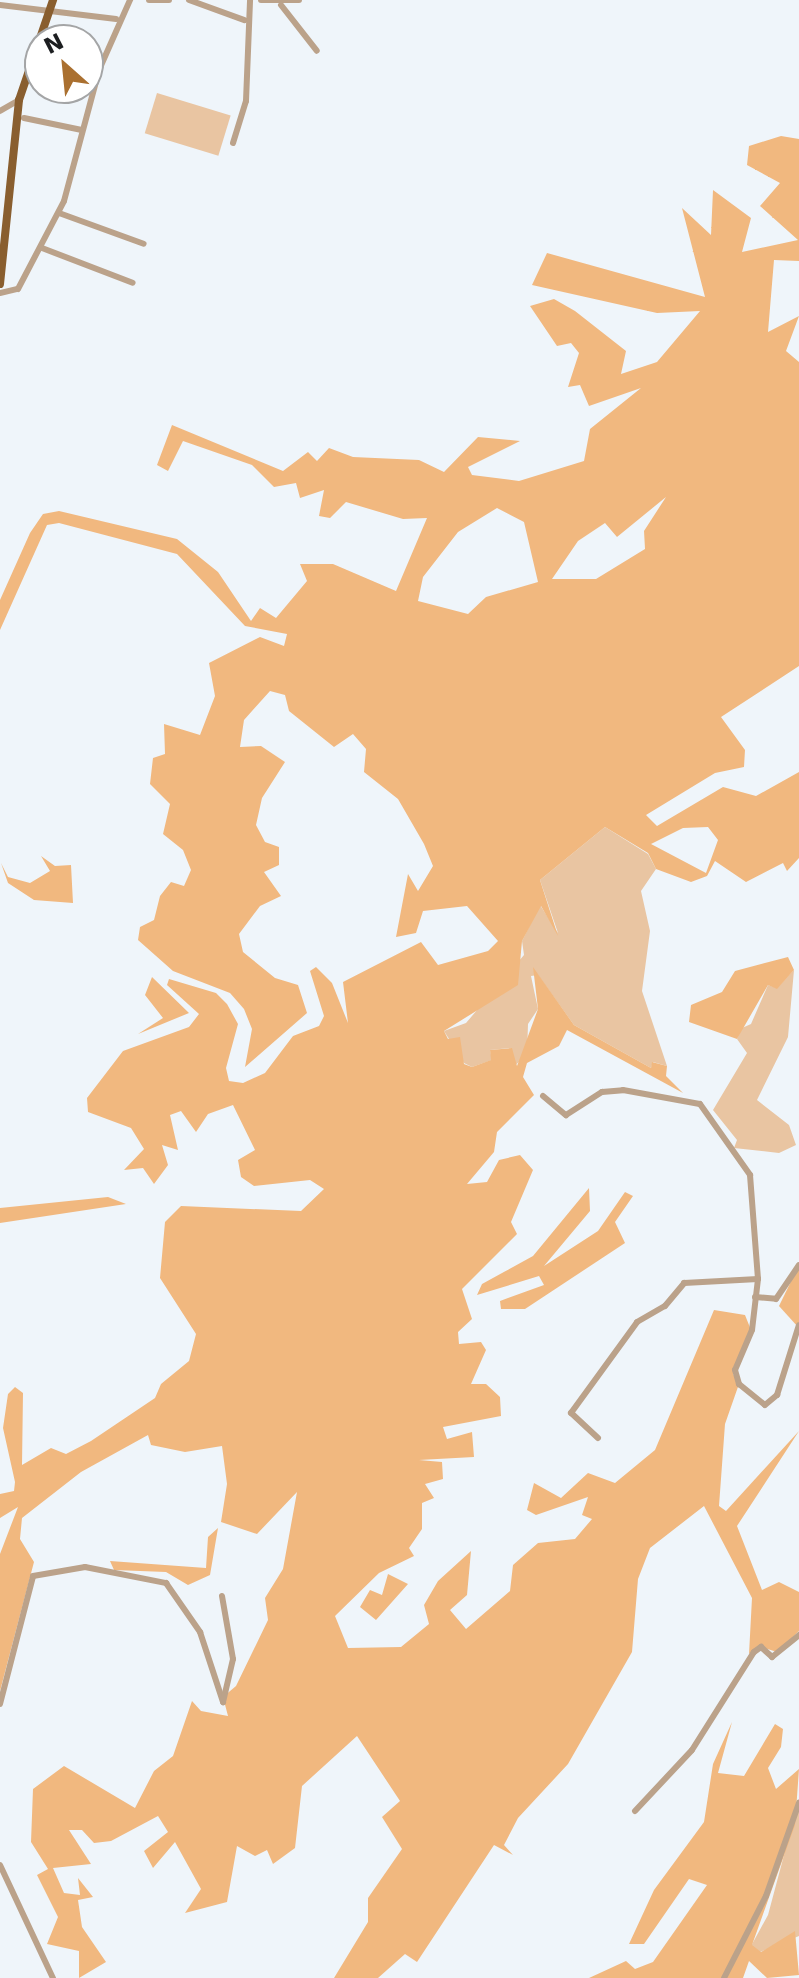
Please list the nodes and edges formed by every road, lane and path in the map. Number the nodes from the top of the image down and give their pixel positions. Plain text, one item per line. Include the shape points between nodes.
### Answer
1 (53, 0) edge
2 (130, 0) edge
3 (149, 0) edge
4 (169, 0) edge
5 (189, 0) edge
6 (250, 0) edge
7 (261, 0) edge
8 (299, 0) edge
9 (0, 5) edge
10 (281, 5) junction
11 (49, 12) junction
12 (116, 19) junction
13 (244, 20) junction
14 (317, 51) dead end
15 (19, 100) junction
16 (2, 109) edge
17 (20, 116) junction
18 (82, 130) junction
19 (233, 143) dead end
20 (59, 213) junction
21 (144, 244) dead end
22 (42, 248) junction
23 (133, 283) dead end
24 (0, 284) edge
25 (0, 293) edge
26 (543, 1096) dead end
27 (799, 1265) edge
28 (758, 1279) junction
29 (755, 1297) junction
30 (799, 1325) edge
31 (598, 1438) dead end
32 (222, 1596) dead end
33 (799, 1635) edge
34 (0, 1704) edge
35 (799, 1803) edge
36 (635, 1811) dead end
37 (0, 1865) edge
38 (53, 1978) edge
39 (724, 1978) edge

1 - 11 main road
2 - 12 street
3 - 4 street
5 - 13 street
6 - 13 street
7 - 10 street
8 - 10 street
9 - 11 street
10 - 14 street
11 - 12 street
11 - 15 main road
12 - 18 street
13 - 19 street via 247,93
15 - 16 street
15 - 17 main road
16 - 17 street
17 - 18 street
17 - 24 main road
18 - 20 street
20 - 21 street
20 - 22 street
22 - 23 street
22 - 25 street via 18,289
26 - 28 street via 566,1115 613,1091 678,1094 700,1104 750,1175
27 - 29 street via 776,1299
28 - 29 street
28 - 31 street via 684,1283 665,1306 637,1322 571,1413
29 - 30 street via 736,1377 765,1405 777,1395
32 - 34 street via 233,1659 223,1702 200,1632 166,1583 85,1567 33,1576
33 - 36 street via 772,1657 761,1647 754,1652 692,1750
35 - 39 street via 766,1896
37 - 38 street

